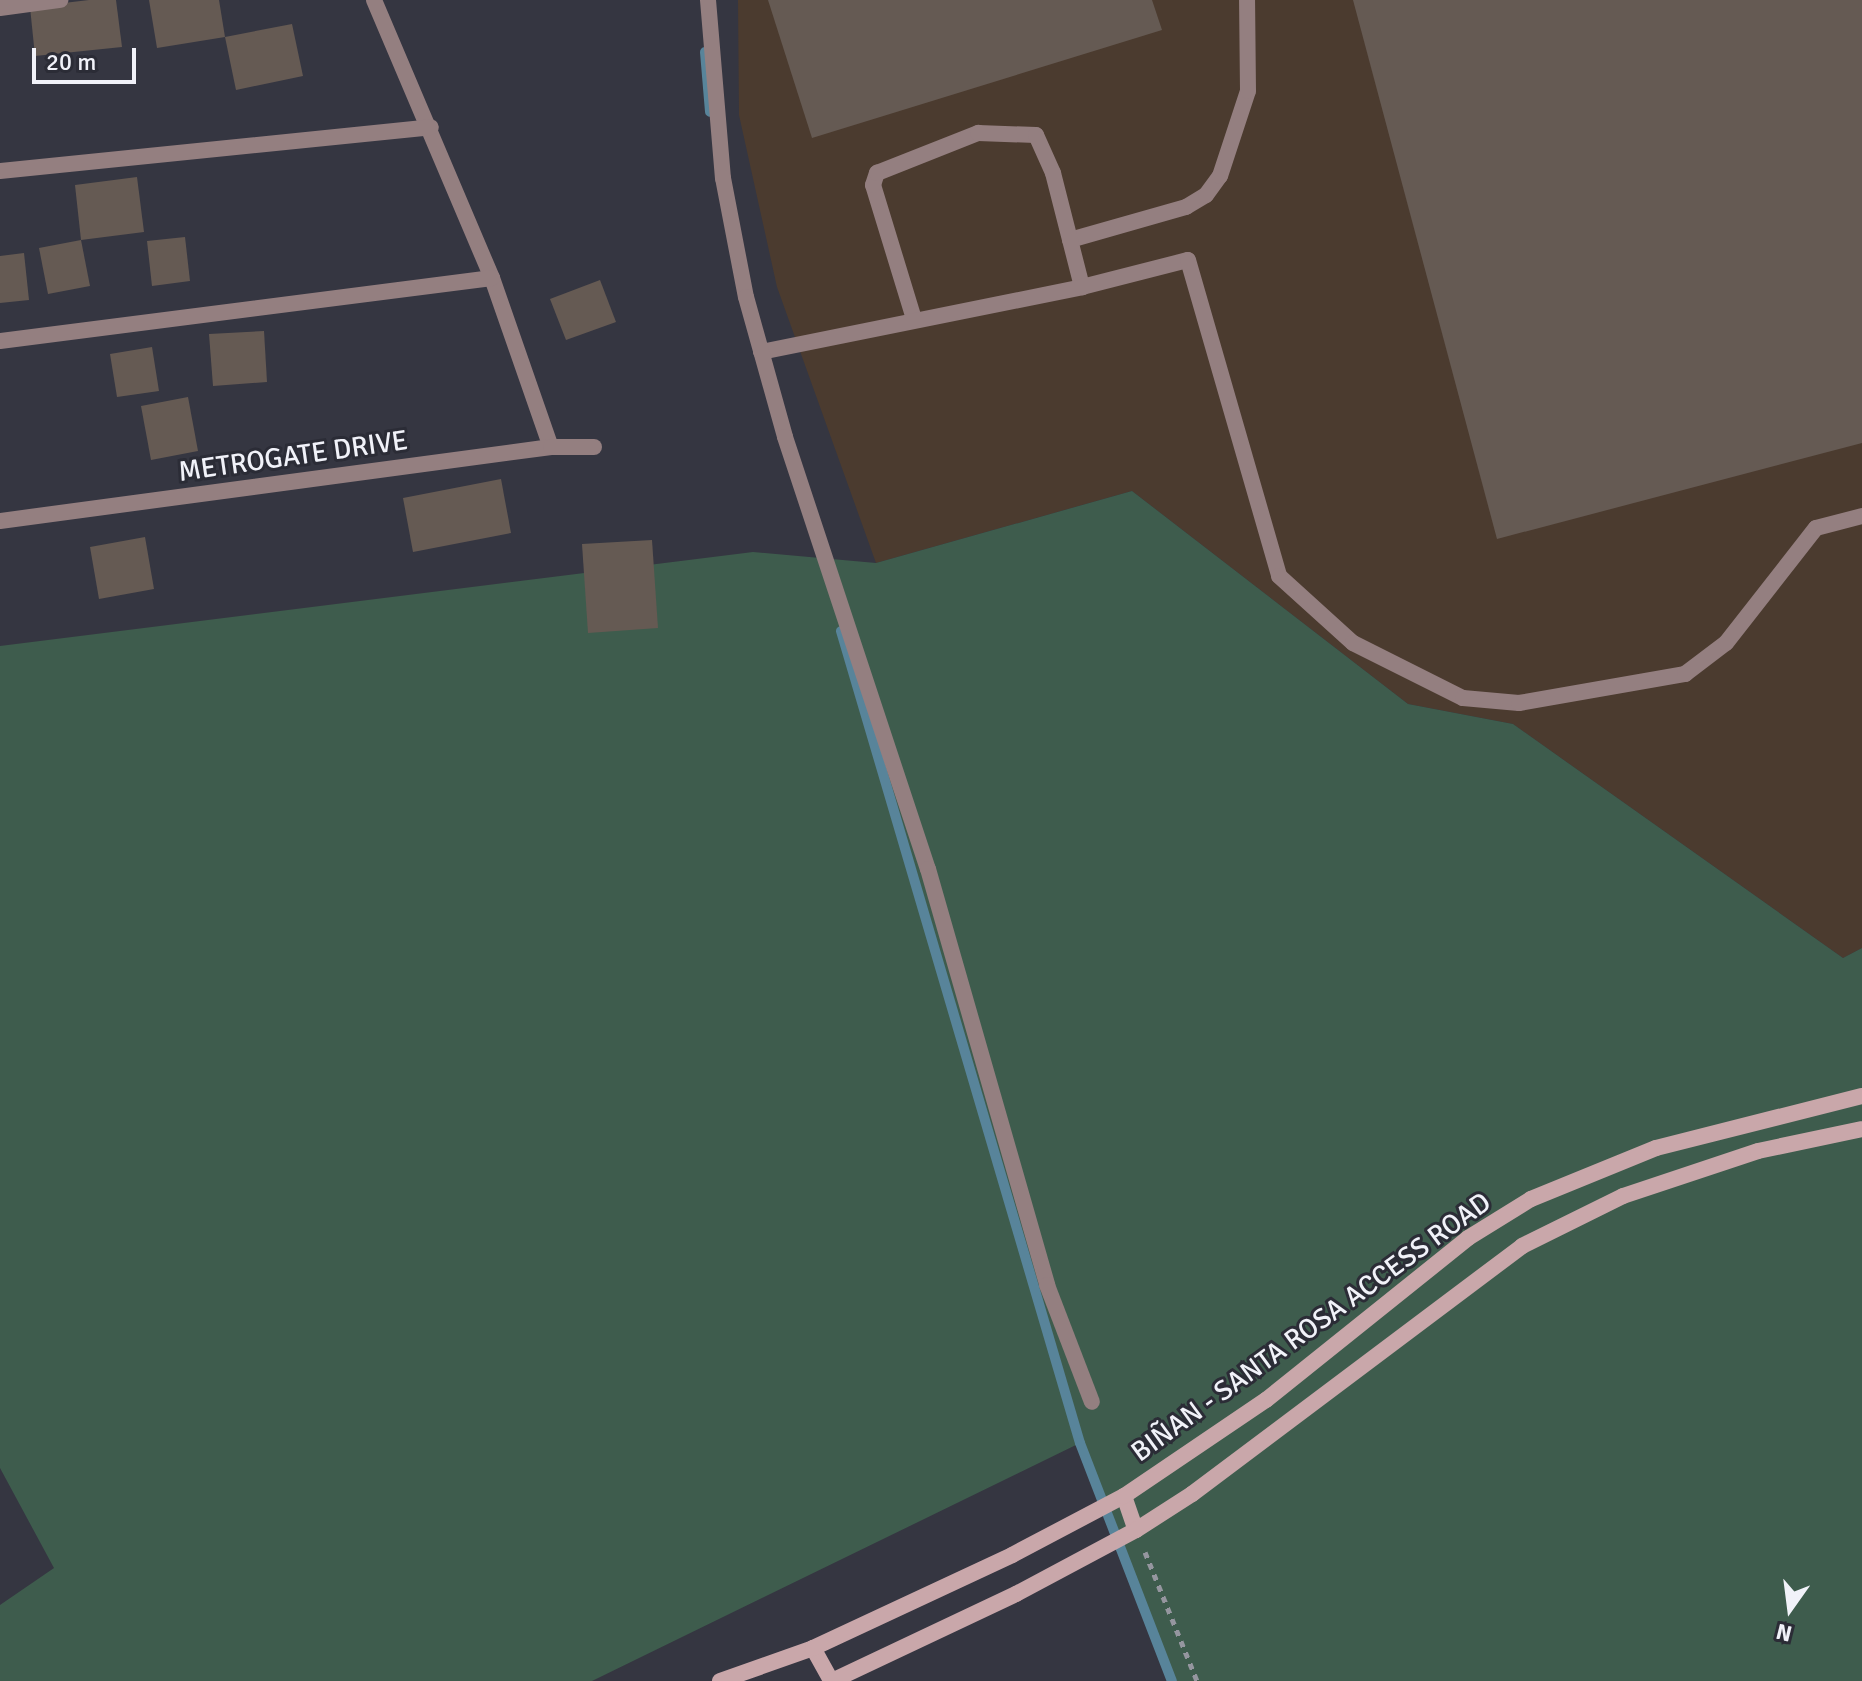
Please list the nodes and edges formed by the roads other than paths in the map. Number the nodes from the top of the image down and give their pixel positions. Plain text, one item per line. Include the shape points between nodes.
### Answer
1 (60, 0) edge
2 (374, 0) edge
3 (708, 0) edge
4 (1247, 0) edge
5 (0, 8) edge
6 (431, 127) junction
7 (0, 171) edge
8 (1070, 240) junction
9 (492, 278) junction
10 (1082, 287) junction
11 (914, 319) junction
12 (0, 341) edge
13 (761, 352) junction
14 (551, 447) junction
15 (594, 447) dead end
16 (1862, 516) edge
17 (0, 521) edge
18 (1862, 1096) edge
19 (1749, 1122) junction
20 (1862, 1129) edge
21 (1758, 1151) junction
22 (1092, 1402) dead end
23 (1124, 1496) junction
24 (1136, 1530) junction
25 (813, 1648) junction
26 (720, 1681) edge
27 (832, 1681) edge

1 - 5 street
2 - 6 street
3 - 13 street via 723,178
4 - 8 street via 1248,91 1220,176 1206,195 1186,207
6 - 7 street
6 - 9 street
8 - 10 street
8 - 11 street via 1053,173 1036,135 978,133 877,173 873,199
9 - 12 street
9 - 14 street
10 - 11 street
10 - 16 street via 1188,260 1279,576 1353,643 1463,698 1519,703 1685,674 1726,643 1816,528
11 - 13 street
13 - 22 street via 928,869 1047,1285
14 - 15 street, METROGATE DRIVE
14 - 17 street, METROGATE DRIVE
18 - 19 main road, BIÑAN - SANTA ROSA ACCESS ROAD
19 - 21 main road
19 - 23 main road, BIÑAN - SANTA ROSA ACCESS ROAD via 1656,1148 1531,1199 1468,1238 1266,1400
20 - 21 main road, BIÑAN - SANTA ROSA ACCESS ROAD
21 - 24 main road, BIÑAN - SANTA ROSA ACCESS ROAD via 1623,1196 1522,1246 1192,1494
23 - 24 main road
23 - 25 main road, BIÑAN - SANTA ROSA ACCESS ROAD
24 - 27 main road, BIÑAN - SANTA ROSA ACCESS ROAD
25 - 26 main road, BIÑAN - SANTA ROSA ACCESS ROAD
25 - 27 main road

